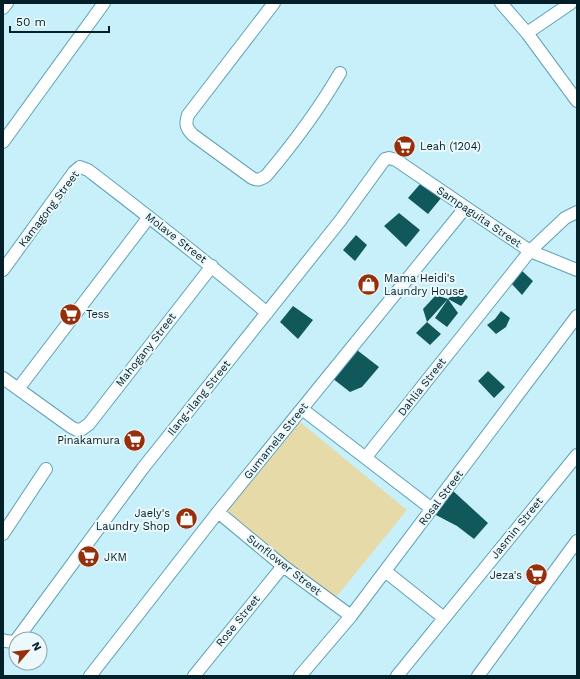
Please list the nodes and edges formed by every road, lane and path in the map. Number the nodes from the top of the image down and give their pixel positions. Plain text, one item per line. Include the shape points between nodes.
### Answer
1 (7, 3) edge
2 (104, 3) edge
3 (274, 3) edge
4 (501, 3) edge
5 (571, 3) edge
6 (3, 8) edge
7 (527, 33) junction
8 (340, 73) dead end
9 (577, 102) edge
10 (3, 142) edge
11 (385, 160) joint
12 (80, 167) joint
13 (465, 208) junction
14 (577, 212) edge
15 (149, 216) junction
16 (530, 251) junction
17 (212, 266) junction
18 (3, 270) edge
19 (577, 270) edge
20 (267, 313) junction
21 (577, 316) edge
22 (3, 378) edge
23 (18, 389) junction
24 (302, 409) junction
25 (577, 455) edge
26 (366, 457) junction
27 (46, 469) dead end
28 (432, 509) junction
29 (218, 512) junction
30 (3, 534) edge
31 (577, 541) edge
32 (283, 566) junction
33 (385, 570) junction
34 (350, 616) junction
35 (444, 618) junction
36 (23, 631) edge
37 (90, 676) edge
38 (194, 676) edge
39 (300, 676) edge
40 (397, 676) edge
41 (478, 676) edge

1 - 6 street
2 - 10 street
3 - 8 street via 188,115 186,127 193,135 252,178 261,179 266,176 326,98
4 - 7 street
5 - 7 street
7 - 9 street
11 - 13 street, Sampaguita Street via 396,160
11 - 20 street, Ilang-ilang Street
12 - 15 street, Molave Street via 88,170
12 - 18 street, Kamagong Street
13 - 16 street, Sampaguita Street
13 - 24 street, Gumamela Street
14 - 16 street, Dahlia Street via 565,218
15 - 17 street, Molave Street
15 - 23 street
16 - 19 street, Sampaguita Street
16 - 26 street, Dahlia Street
17 - 20 street, Molave Street
17 - 23 street, Mahogany Street via 89,424 82,429 77,430
20 - 36 street, Ilang-ilang Street via 143,468
21 - 28 street, Rosal Street
22 - 23 street
24 - 26 street
24 - 29 street, Gumamela Street
25 - 35 street, Jasmin Street
26 - 28 street
27 - 30 street
28 - 33 street, Rosal Street
29 - 32 street, Sunflower Street
29 - 37 street, Gumamela Street
31 - 41 street
32 - 34 street, Sunflower Street
32 - 38 street, Rose Street
33 - 34 street, Rosal Street
33 - 35 street
34 - 39 street, Rosal Street
35 - 40 street, Jasmin Street

